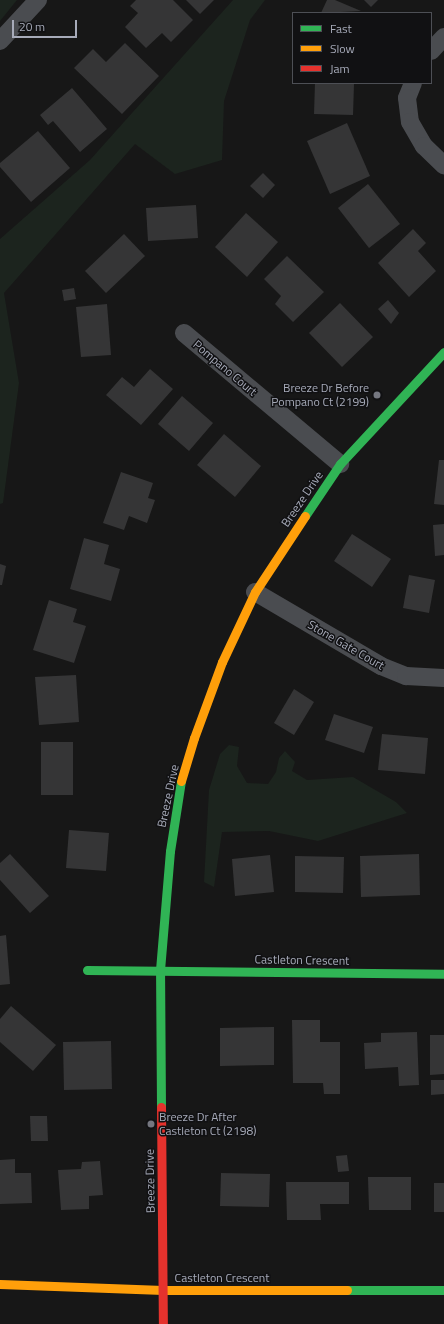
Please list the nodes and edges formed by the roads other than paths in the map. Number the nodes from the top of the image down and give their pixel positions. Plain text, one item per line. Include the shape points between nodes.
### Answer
1 (38, 0) edge
2 (444, 37) edge
3 (0, 41) edge
4 (432, 51) edge
5 (413, 84) edge
6 (444, 165) edge
7 (184, 333) dead end
8 (444, 352) edge
9 (340, 464) junction
10 (255, 592) junction
11 (444, 678) edge
12 (87, 970) dead end
13 (160, 970) junction
14 (444, 974) edge
15 (0, 1284) edge
16 (163, 1290) junction
17 (444, 1290) edge
18 (163, 1324) edge

1 - 3 street
2 - 4 street
5 - 6 street via 407,98 410,122 424,146
7 - 9 street, Pompano Court
8 - 9 street, Breeze Drive
9 - 10 street, Breeze Drive
10 - 11 street, Stone Gate Court via 381,666 406,676
10 - 13 street, Breeze Drive via 222,662 194,738 179,790 170,851
12 - 13 street, Castleton Crescent
13 - 14 street, Castleton Crescent
13 - 16 street, Breeze Drive
15 - 16 street, Castleton Crescent
16 - 17 street, Castleton Crescent
16 - 18 street, Breeze Drive

